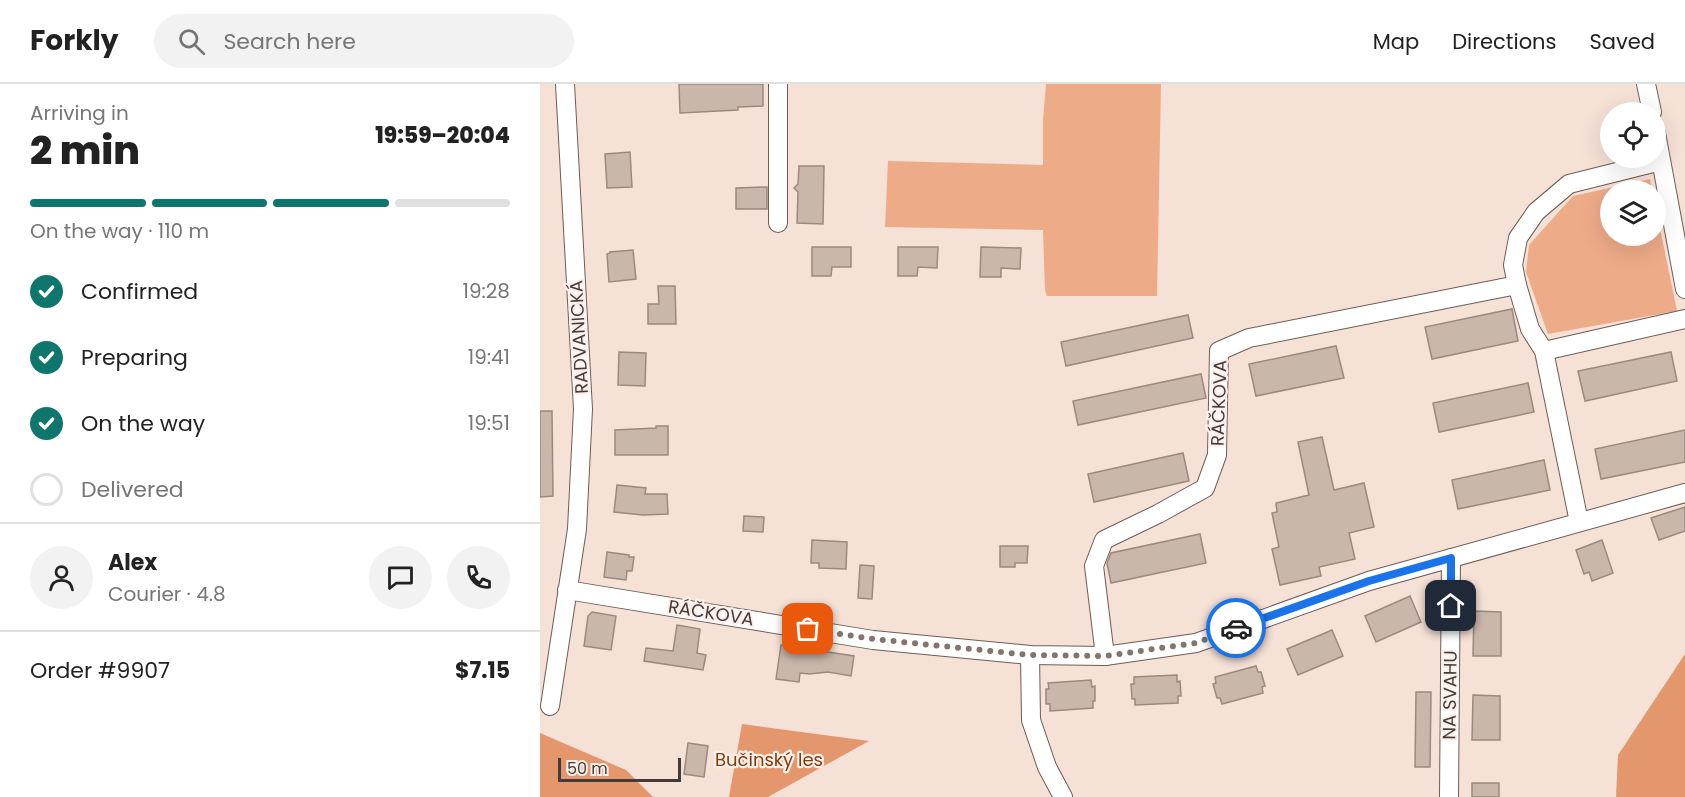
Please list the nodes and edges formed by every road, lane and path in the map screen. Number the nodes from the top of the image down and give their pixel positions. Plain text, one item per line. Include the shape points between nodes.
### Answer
1 (565, 84) edge
2 (778, 84) edge
3 (1646, 84) edge
4 (1650, 102) edge
5 (1633, 168) edge
6 (1662, 168) edge
7 (778, 223) dead end
8 (1517, 285) junction
9 (1685, 289) edge
10 (1685, 319) edge
11 (1544, 351) junction
12 (1685, 493) edge
13 (1579, 522) junction
14 (1451, 558) junction
15 (567, 590) junction
16 (1030, 655) junction
17 (1105, 656) junction
18 (550, 706) dead end
19 (1064, 797) edge
20 (1449, 797) edge

1 - 15 street, RADVANICKÁ via 583,409 577,529
2 - 7 street
3 - 4 street
5 - 8 street via 1569,184 1536,212 1518,238 1513,265
6 - 9 street
8 - 11 street via 1530,329
8 - 17 street, RÁČKOVA via 1249,338 1219,351 1217,455 1205,488 1104,540 1094,566
10 - 11 street
11 - 13 street
12 - 13 street, RÁČKOVA
13 - 14 street, RÁČKOVA
14 - 17 street, RÁČKOVA via 1369,581 1196,643
14 - 20 street, NA SVAHU
15 - 16 street, RÁČKOVA via 873,639
15 - 18 street, RADVANICKÁ
16 - 17 street, RÁČKOVA
16 - 19 street via 1031,720 1047,767

